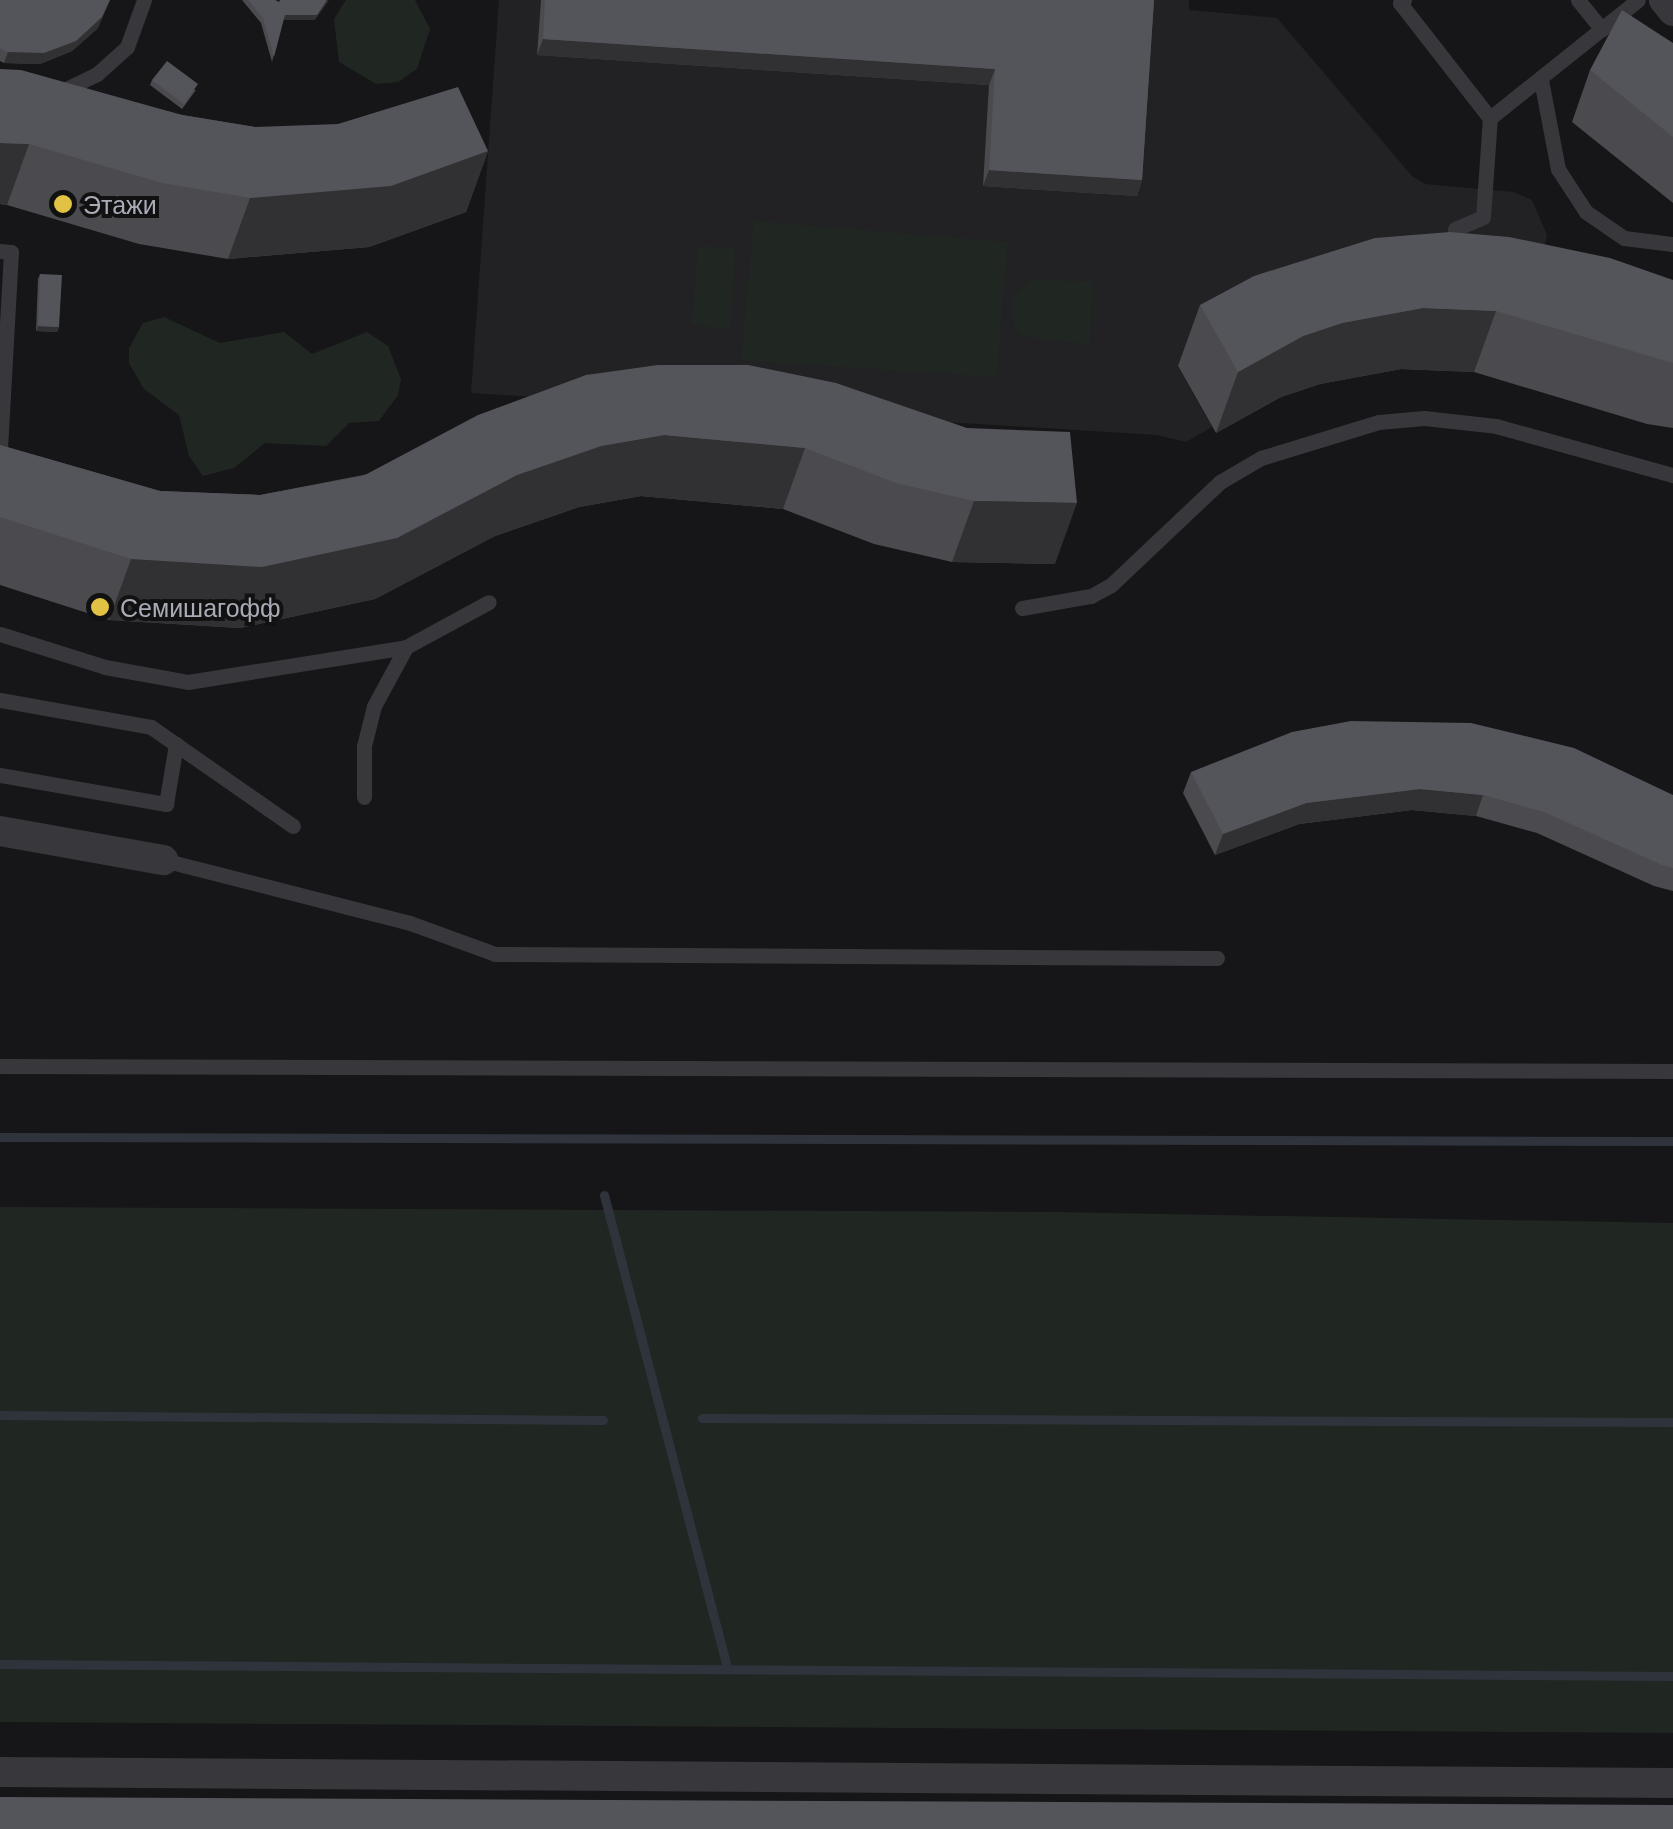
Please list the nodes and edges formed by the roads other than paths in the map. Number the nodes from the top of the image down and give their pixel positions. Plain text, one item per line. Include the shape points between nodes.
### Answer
1 (144, 0) edge
2 (1404, 0) edge
3 (1578, 0) edge
4 (1638, 0) edge
5 (1664, 0) edge
6 (1673, 11) edge
7 (1602, 30) junction
8 (1540, 80) junction
9 (39, 90) edge
10 (1490, 118) junction
11 (1455, 230) edge
12 (1673, 244) edge
13 (0, 251) edge
14 (4, 349) edge
15 (0, 447) edge
16 (1673, 475) edge
17 (488, 602) dead end
18 (1022, 608) dead end
19 (0, 634) edge
20 (406, 647) junction
21 (0, 700) edge
22 (176, 744) junction
23 (0, 775) edge
24 (364, 797) dead end
25 (293, 826) dead end
26 (0, 831) edge
27 (163, 860) joint
28 (1218, 958) dead end
29 (0, 1066) edge
30 (1673, 1071) edge
31 (0, 1772) edge
32 (1673, 1784) edge

1 - 9 lane via 127,46 98,74 59,92
2 - 10 lane via 1400,4
3 - 7 lane
4 - 7 lane
5 - 6 street
7 - 8 lane
8 - 10 lane
8 - 12 lane via 1558,169 1586,212 1624,238
10 - 11 lane via 1483,218
13 - 14 lane via 10,252
14 - 15 lane
16 - 18 lane via 1496,426 1424,418 1379,422 1262,458 1220,482 1111,585 1091,596
17 - 20 lane
19 - 20 lane via 105,667 188,682
20 - 24 lane via 374,706 364,746
21 - 22 lane via 151,726
22 - 23 lane via 166,804
22 - 25 lane
26 - 27 street
27 - 28 lane via 410,923 495,954
29 - 30 lane
31 - 32 street

